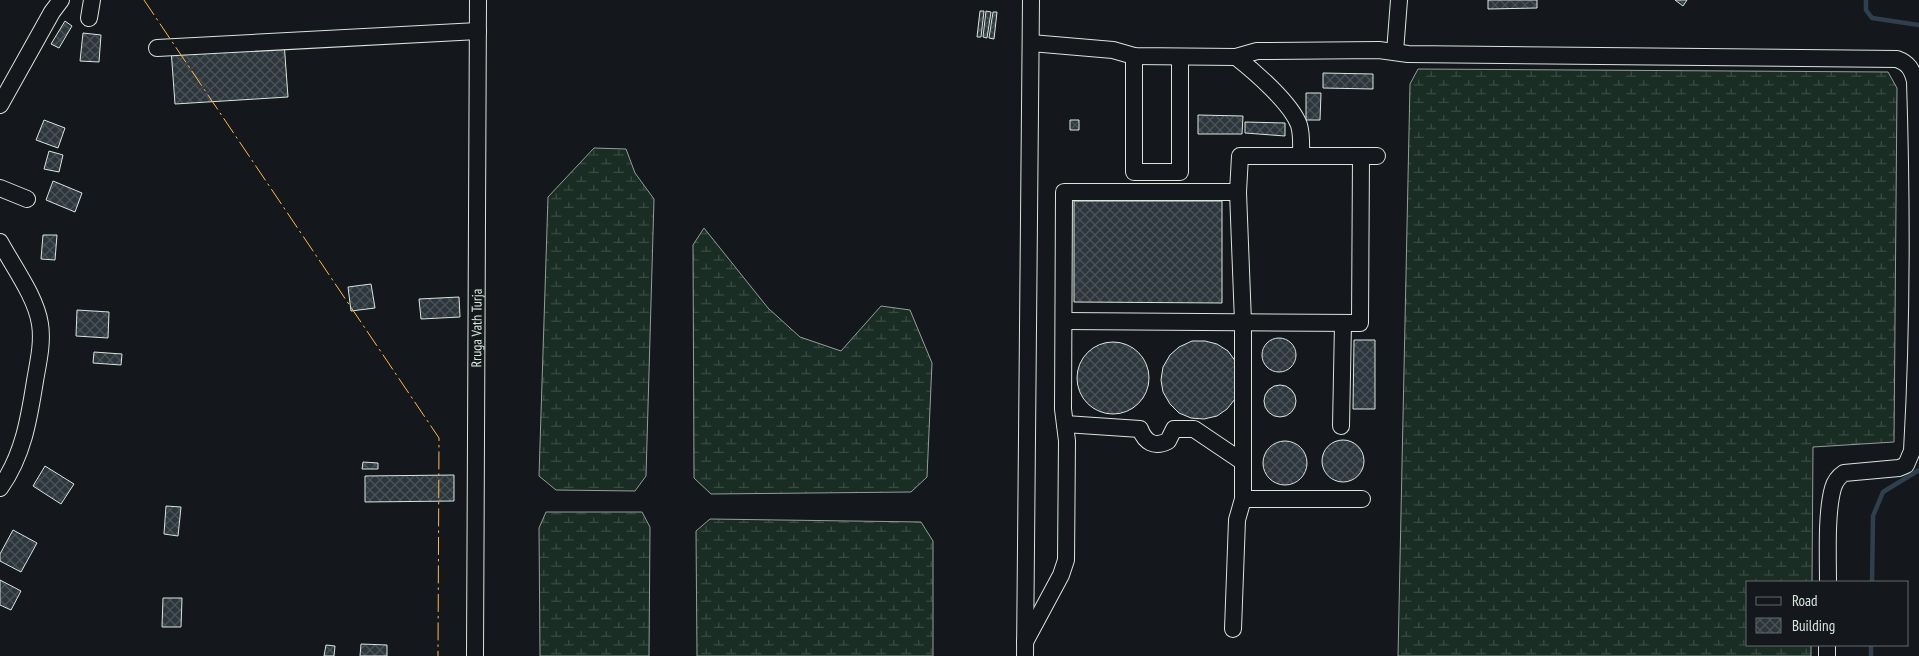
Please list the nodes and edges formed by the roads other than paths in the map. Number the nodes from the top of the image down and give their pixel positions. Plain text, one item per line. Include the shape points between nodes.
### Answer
1 (61, 0) edge
2 (92, 0) edge
3 (478, 0) edge
4 (1031, 0) edge
5 (1399, 0) edge
6 (89, 18) dead end
7 (478, 30) junction
8 (1031, 43) junction
9 (157, 48) dead end
10 (1395, 52) junction
11 (1134, 56) junction
12 (1180, 57) junction
13 (1236, 58) junction
14 (0, 105) edge
15 (1301, 156) junction
16 (0, 188) edge
17 (1238, 192) junction
18 (27, 199) dead end
19 (0, 242) edge
20 (1064, 321) junction
21 (1243, 322) junction
22 (1344, 323) junction
23 (1065, 424) junction
24 (1341, 426) dead end
25 (1243, 462) junction
26 (0, 488) edge
27 (1243, 499) junction
28 (1362, 499) dead end
29 (1828, 581) edge
30 (1233, 629) dead end
31 (1025, 649) edge
32 (475, 656) edge

1 - 14 street
2 - 6 street
3 - 7 street, Rruga Vath Turja
4 - 8 street
5 - 10 street
7 - 9 street
7 - 32 street, Rruga Vath Turja
8 - 11 street via 1114,50
8 - 31 street
10 - 13 street via 1257,51
10 - 29 street via 1897,59 1906,62 1915,81 1918,170 1917,358 1912,451 1906,465 1899,468 1849,472 1837,478 1830,507
11 - 12 street
11 - 12 street via 1134,172 1180,172
12 - 13 street
13 - 15 street via 1264,80 1298,123
15 - 17 street via 1240,156
15 - 22 street via 1369,156 1360,323
16 - 18 street
17 - 20 street via 1064,192
17 - 21 street
19 - 26 street via 32,301 40,324 40,352 26,434 9,476
20 - 21 street
20 - 23 street
21 - 22 street
21 - 25 street
22 - 24 street
23 - 25 street via 1140,428 1146,440 1157,444 1168,441 1174,429 1194,429
23 - 31 street via 1066,560 1062,575
25 - 27 street
27 - 28 street
27 - 30 street via 1237,520

